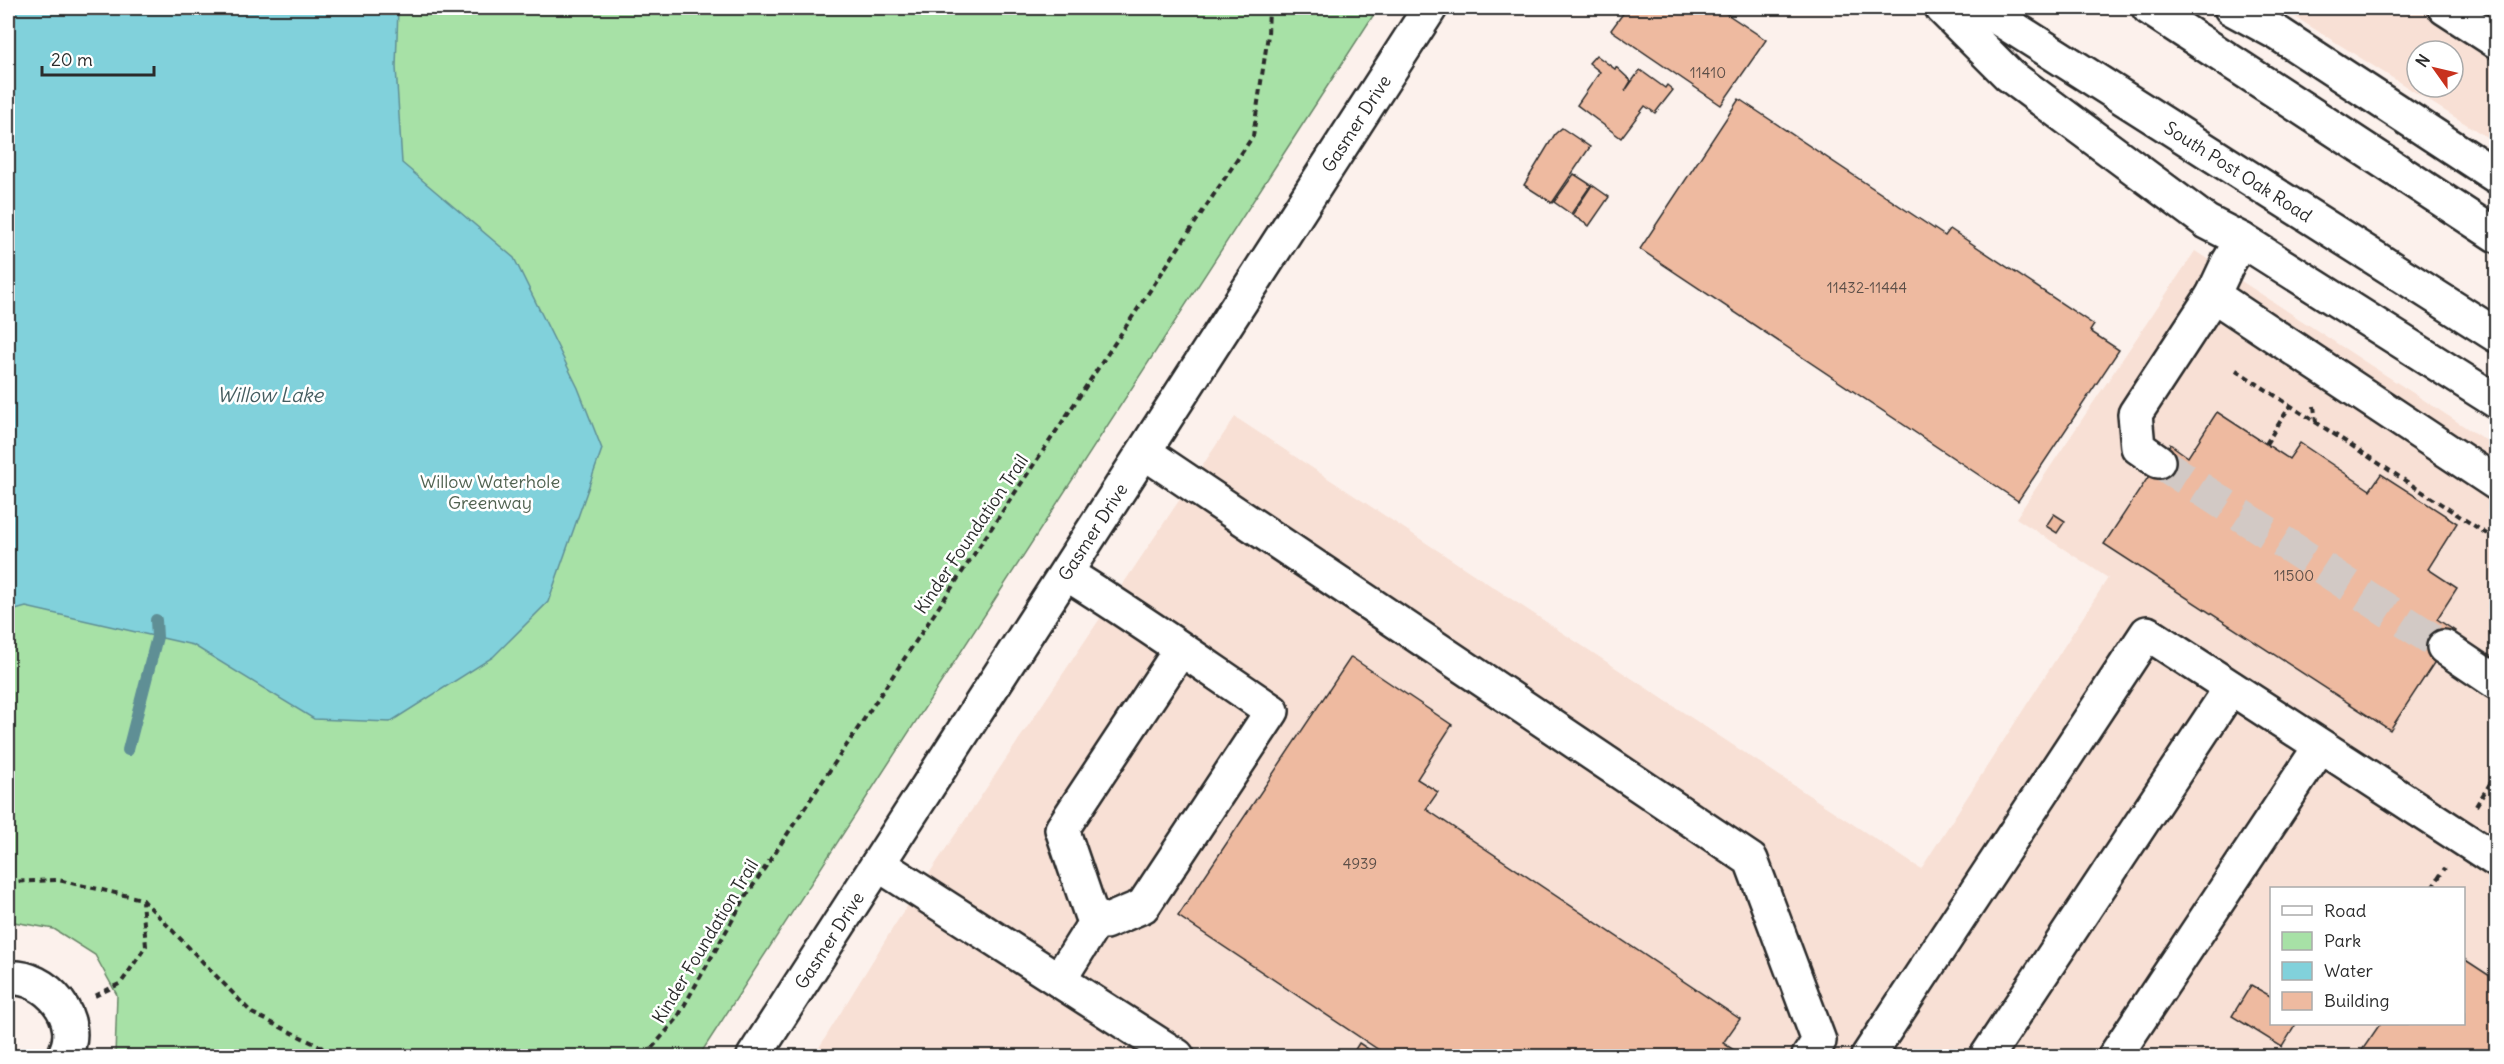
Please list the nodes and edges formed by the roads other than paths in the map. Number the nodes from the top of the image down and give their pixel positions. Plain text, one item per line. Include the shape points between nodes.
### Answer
1 (1430, 8) edge
2 (1942, 8) edge
3 (1982, 8) edge
4 (2149, 8) edge
5 (2231, 8) edge
6 (2445, 8) edge
7 (2496, 41) edge
8 (2496, 176) edge
9 (2496, 236) edge
10 (2242, 240) junction
11 (2213, 295) junction
12 (2496, 336) edge
13 (2496, 401) edge
14 (1144, 452) junction
15 (2158, 461) tunnel mouth
16 (2496, 483) edge
17 (1067, 574) junction
18 (2444, 647) tunnel mouth
19 (1180, 649) junction
20 (2496, 682) edge
21 (2231, 688) junction
22 (2320, 747) junction
23 (2496, 860) edge
24 (878, 864) junction
25 (1098, 918) junction
26 (8, 978) edge
27 (1059, 980) junction
28 (1823, 1051) edge
29 (64, 1056) edge
30 (754, 1056) edge
31 (1177, 1056) edge
32 (1868, 1056) edge
33 (1987, 1056) edge
34 (2115, 1056) edge

1 - 14 main road, Gasmer Drive
2 - 10 main road via 2009,75 2208,222
3 - 12 main road, South Post Oak Road
4 - 9 main road
5 - 8 main road via 2279,34
6 - 7 main road
10 - 11 main road
10 - 13 main road
11 - 15 main road via 2135,414 2138,447
11 - 16 main road
14 - 17 main road, Gasmer Drive
14 - 28 main road via 1751,860
17 - 19 main road
17 - 24 main road, Gasmer Drive
18 - 20 main road
19 - 25 main road via 1062,829 1091,914
19 - 25 main road via 1272,711 1143,906 1105,922
21 - 22 main road
21 - 32 main road via 2147,633
21 - 33 main road
22 - 23 main road
22 - 34 main road
24 - 27 main road
24 - 30 main road, Gasmer Drive
25 - 27 main road
26 - 29 main road via 33,981 52,993 64,1011 69,1031
27 - 31 main road

